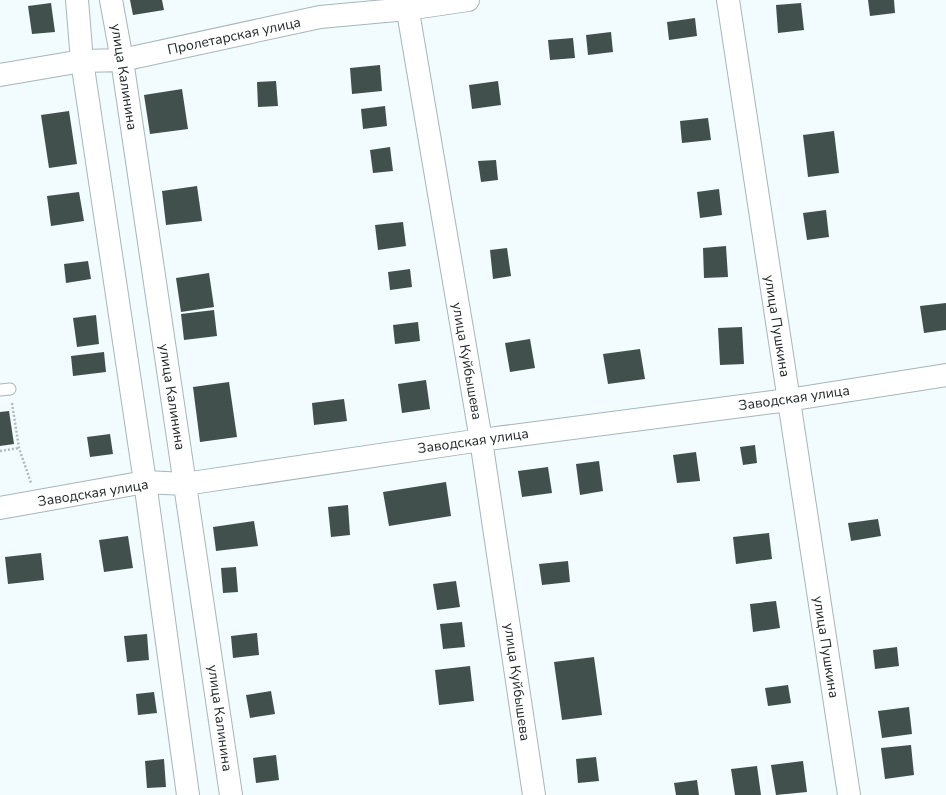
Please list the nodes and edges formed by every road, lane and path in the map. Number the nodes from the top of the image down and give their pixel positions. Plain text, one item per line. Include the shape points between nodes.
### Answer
1 (77, 0) edge
2 (111, 0) edge
3 (468, 0) edge
4 (728, 0) edge
5 (407, 4) edge
6 (122, 60) junction
7 (82, 61) junction
8 (0, 75) edge
9 (946, 375) edge
10 (788, 400) junction
11 (13, 413) dead end
12 (481, 440) junction
13 (19, 448) junction
14 (0, 451) edge
15 (145, 482) junction
16 (185, 484) junction
17 (51, 499) junction
18 (0, 508) edge
19 (188, 795) edge
20 (231, 795) edge
21 (534, 795) edge
22 (849, 795) edge

1 - 7 street
2 - 6 street, улица Калинина
3 - 5 street, Пролетарская улица
4 - 10 street, улица Пушкина
5 - 6 street, Пролетарская улица via 320,17
5 - 12 street, улица Куйбышева
6 - 7 street, Пролетарская улица
6 - 16 street, улица Калинина
7 - 8 street, Пролетарская улица
7 - 15 street
9 - 10 street, Заводская улица
10 - 12 street, Заводская улица
10 - 22 street, улица Пушкина
11 - 13 path
12 - 16 street, Заводская улица
12 - 21 street, улица Куйбышева
13 - 14 path
13 - 17 path via 33,488
15 - 16 street, Заводская улица
15 - 17 street, Заводская улица
15 - 19 street
16 - 20 street, улица Калинина
17 - 18 street, Заводская улица

